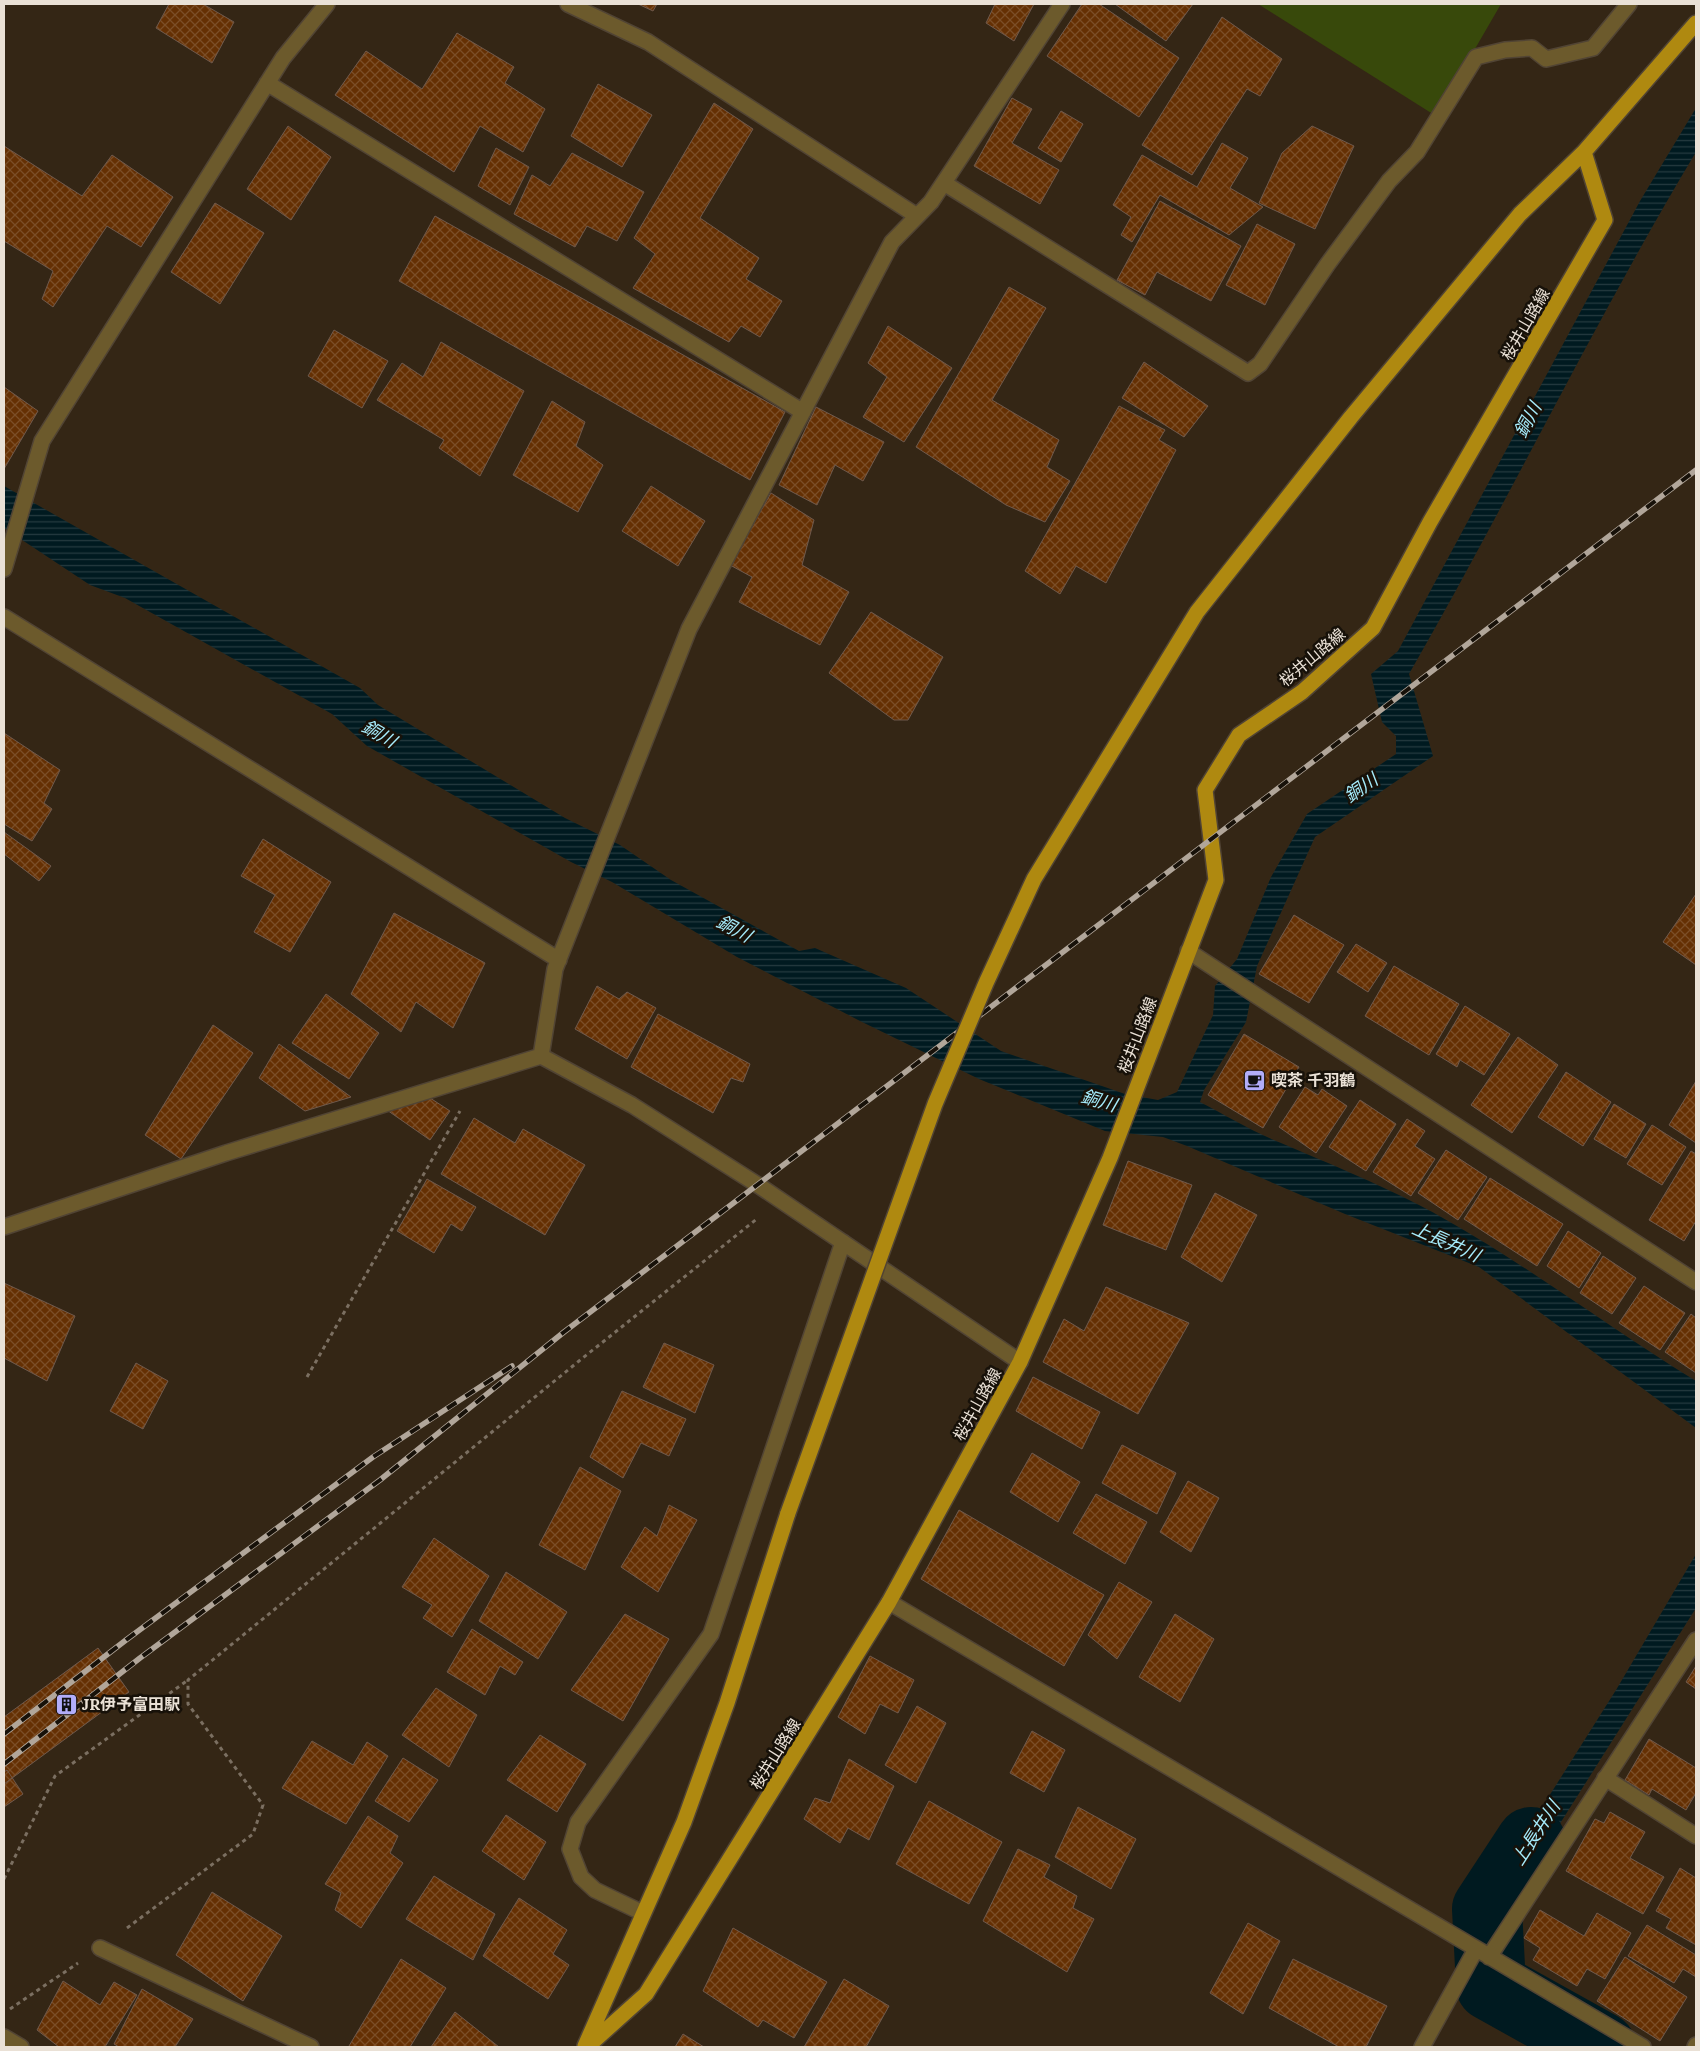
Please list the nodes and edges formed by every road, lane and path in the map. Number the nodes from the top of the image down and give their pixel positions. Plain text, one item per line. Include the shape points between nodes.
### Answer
1 (327, 4) edge
2 (568, 4) edge
3 (1062, 4) edge
4 (1629, 4) edge
5 (1694, 28) edge
6 (267, 83) junction
7 (1584, 152) junction
8 (944, 183) junction
9 (917, 216) junction
10 (803, 412) junction
11 (4, 569) edge
12 (4, 617) edge
13 (1188, 951) junction
14 (559, 960) junction
15 (541, 1056) junction
16 (481, 1075) junction
17 (780, 1200) junction
18 (4, 1227) edge
19 (843, 1242) junction
20 (1696, 1282) edge
21 (1020, 1362) junction
22 (307, 1377) dead end
23 (890, 1602) junction
24 (1696, 1640) edge
25 (188, 1680) junction
26 (1605, 1778) junction
27 (1696, 1836) edge
28 (4, 1879) edge
29 (643, 1913) junction
30 (102, 1947) junction
31 (1476, 1949) junction
32 (1490, 1957) junction
33 (4, 2013) edge
34 (4, 2036) edge
35 (20, 2047) edge
36 (311, 2047) edge
37 (586, 2047) edge
38 (1422, 2047) edge
39 (1643, 2047) edge

1 - 6 street
2 - 9 street via 648,42
3 - 8 street
4 - 8 street via 1593,48 1546,59 1532,48 1476,57 1417,152 1389,181 1260,364 1248,373
5 - 7 main road, 桜井山路線
6 - 10 street
6 - 11 street via 42,441
7 - 13 main road, 桜井山路線 via 1605,220 1430,522 1373,628 1302,692 1239,735 1205,790 1216,880
7 - 29 main road, 桜井山路線, bridge via 1520,214 1351,417 1196,612 1034,879 935,1104 788,1513 724,1712 684,1822
8 - 9 street
9 - 10 street via 892,242
10 - 14 street via 689,629
12 - 14 street
13 - 20 street
13 - 21 main road, 桜井山路線 via 1110,1158
14 - 15 street
15 - 16 street
15 - 17 street via 632,1105
16 - 18 street via 226,1153
16 - 22 path
17 - 19 street
17 - 25 path
19 - 21 street
19 - 29 street via 711,1634 578,1822 570,1849 581,1877 595,1890
21 - 23 main road, 桜井山路線
23 - 31 street
23 - 37 main road, 桜井山路線 via 646,1994
24 - 26 street
25 - 28 path via 55,1776
25 - 30 path via 188,1704 263,1805 253,1834
26 - 27 street
26 - 32 street
29 - 37 main road, 桜井山路線
30 - 33 path
30 - 36 street
31 - 32 street
31 - 38 street
32 - 39 street
34 - 35 street

